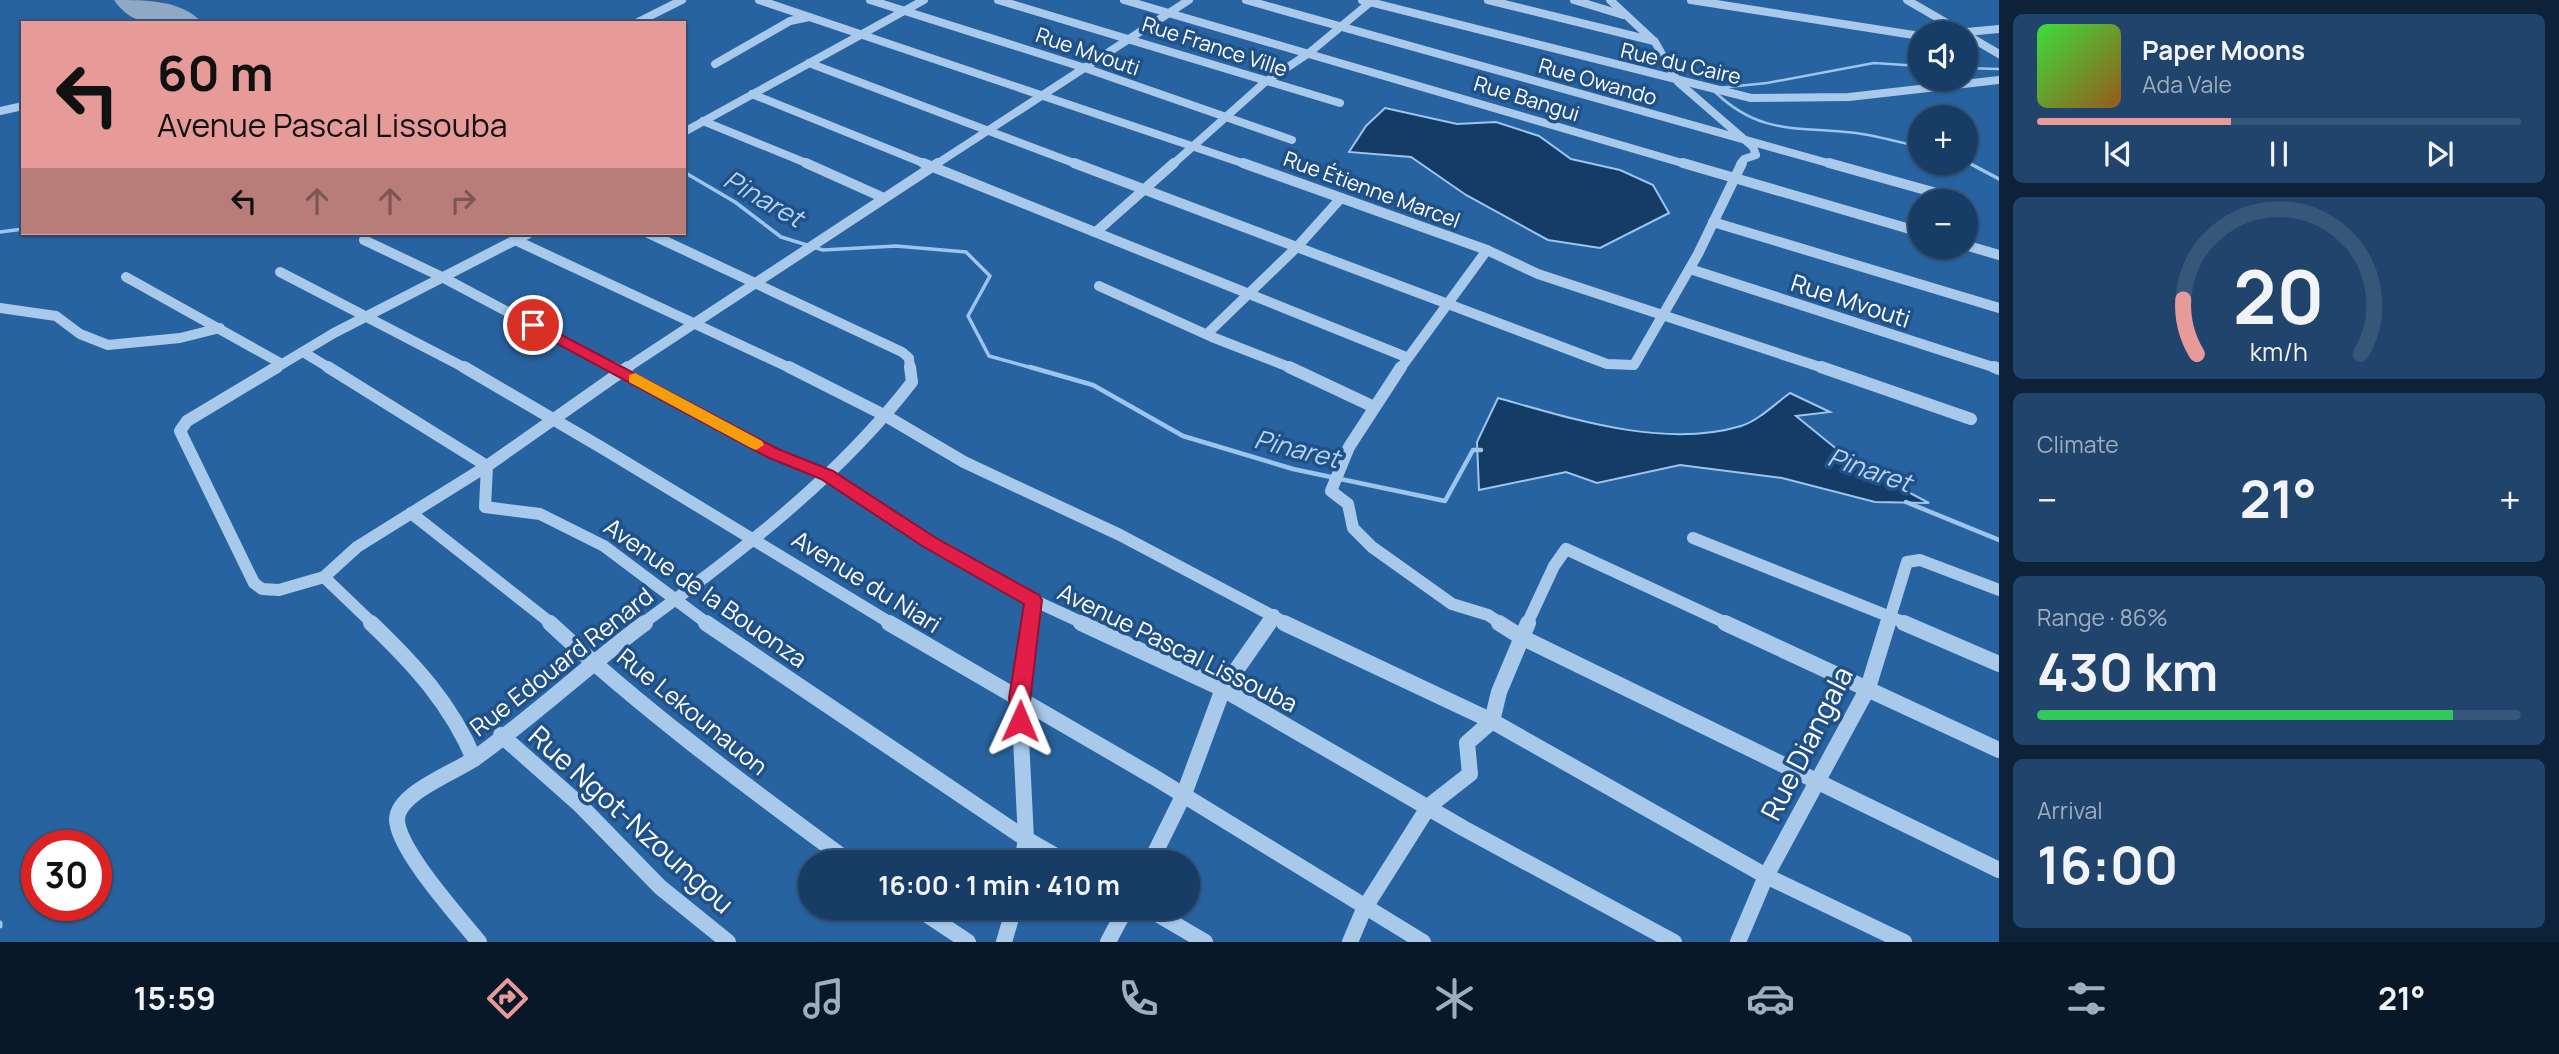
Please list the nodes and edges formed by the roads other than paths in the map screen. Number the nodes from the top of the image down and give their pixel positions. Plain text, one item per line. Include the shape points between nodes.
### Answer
1 (682, 0) edge
2 (759, 0) edge
3 (870, 0) edge
4 (913, 0) edge
5 (924, 0) edge
6 (998, 0) edge
7 (1124, 0) edge
8 (1189, 0) edge
9 (1246, 0) edge
10 (1488, 0) edge
11 (1574, 0) edge
12 (1610, 0) edge
13 (1691, 0) edge
14 (1754, 0) edge
15 (1907, 0) edge
16 (1369, 1) edge
17 (789, 10) junction
18 (901, 10) junction
19 (1751, 10) junction
20 (1170, 12) junction
21 (1627, 16) junction
22 (809, 17) junction
23 (640, 21) edge
24 (790, 21) junction
25 (1943, 21) edge
26 (1341, 27) junction
27 (1999, 29) edge
28 (1978, 31) edge
29 (857, 33) junction
30 (1908, 34) edge
31 (1130, 39) junction
32 (1978, 41) edge
33 (1655, 42) junction
34 (1309, 54) junction
35 (1999, 54) edge
36 (808, 63) junction
37 (715, 64) dead end
38 (1085, 68) junction
39 (1999, 80) edge
40 (1678, 82) junction
41 (1264, 83) junction
42 (752, 94) junction
43 (1037, 96) junction
44 (1340, 103) dead end
45 (21, 106) edge
46 (0, 111) edge
47 (1222, 118) junction
48 (703, 121) junction
49 (985, 130) junction
50 (686, 131) edge
51 (1738, 137) junction
52 (1292, 140) dead end
53 (1195, 146) junction
54 (932, 167) junction
55 (1731, 180) junction
56 (1145, 189) junction
57 (1922, 189) edge
58 (884, 198) junction
59 (1341, 198) junction
60 (1713, 222) junction
61 (1908, 229) edge
62 (1096, 232) junction
63 (525, 235) edge
64 (652, 235) edge
65 (364, 240) dead end
66 (515, 240) junction
67 (1298, 246) junction
68 (1978, 249) edge
69 (1487, 250) junction
70 (1999, 255) edge
71 (1690, 270) junction
72 (280, 272) dead end
73 (126, 277) dead end
74 (442, 277) junction
75 (754, 282) junction
76 (1099, 286) dead end
77 (1249, 293) junction
78 (1449, 304) junction
79 (0, 307) edge
80 (1999, 308) edge
81 (1662, 313) junction
82 (365, 316) junction
83 (690, 324) junction
84 (220, 328) junction
85 (1207, 334) junction
86 (303, 352) junction
87 (1406, 357) junction
88 (282, 364) junction
89 (1999, 369) edge
90 (624, 373) junction
91 (1374, 407) junction
92 (886, 416) junction
93 (1970, 419) dead end
94 (556, 420) junction
95 (486, 466) junction
96 (827, 475) junction
97 (411, 513) junction
98 (1693, 538) dead end
99 (757, 539) junction
100 (324, 577) junction
101 (1999, 590) edge
102 (677, 599) junction
103 (1033, 600) junction
104 (1274, 615) junction
105 (1889, 616) junction
106 (1521, 637) junction
107 (592, 662) junction
108 (1999, 664) edge
109 (1868, 688) junction
110 (1223, 689) junction
111 (1019, 698) junction
112 (1492, 721) junction
113 (501, 735) junction
114 (1999, 750) edge
115 (474, 759) junction
116 (1817, 781) junction
117 (1184, 794) junction
118 (1429, 806) junction
119 (1026, 839) junction
120 (833, 850) edge
121 (1024, 850) edge
122 (1045, 850) edge
123 (1156, 850) edge
124 (1999, 870) edge
125 (1766, 876) junction
126 (1364, 909) junction
127 (935, 920) edge
128 (1010, 920) edge
129 (1120, 920) edge
130 (1167, 920) edge
131 (479, 942) edge
132 (728, 942) edge
133 (968, 942) edge
134 (1004, 942) edge
135 (1108, 942) edge
136 (1205, 942) edge
137 (1350, 942) edge
138 (1423, 942) edge
139 (1674, 942) edge
140 (1738, 942) edge
141 (1905, 942) edge

1 - 23 street
2 - 17 street, Rue Étienne Marcel
3 - 18 street, Rue Mvouti
4 - 18 street
5 - 18 street
6 - 31 street, Rue France Ville
7 - 20 street, Rue Bangui
8 - 20 street
9 - 26 street, Rue Owando
10 - 33 street
11 - 21 street
12 - 21 street
13 - 19 street
14 - 19 street via 1757,8
15 - 25 street
16 - 26 street
16 - 40 street, Rue du Caire
17 - 22 street, Rue Étienne Marcel
17 - 24 street
18 - 29 street
18 - 38 street, Rue Mvouti
19 - 30 street
20 - 31 street
20 - 34 street, Rue Bangui
21 - 33 street
22 - 24 street
22 - 29 street, Rue Étienne Marcel
24 - 37 street
26 - 34 street
26 - 51 street, Rue Owando
27 - 28 street
29 - 36 street
29 - 43 street, Rue Étienne Marcel
31 - 38 street
31 - 41 street, Rue France Ville
32 - 35 street
33 - 40 street
34 - 41 street
34 - 55 street, Rue Bangui
36 - 42 street
36 - 49 street
38 - 43 street
38 - 47 street, Rue Mvouti
39 - 40 street, Rue du Caire via 1783,100
40 - 51 street via 1739,132
41 - 44 street, Rue France Ville
41 - 47 street
42 - 48 street
42 - 54 street
43 - 49 street
43 - 53 street, Rue Étienne Marcel
45 - 46 street
47 - 52 street, Rue Mvouti
47 - 53 street
48 - 50 street
48 - 58 street
49 - 54 street
49 - 56 street
51 - 55 street via 1753,147 1756,155 1744,159
51 - 57 street, Rue Owando
53 - 56 street
53 - 59 street, Rue Étienne Marcel
54 - 58 street
54 - 62 street
55 - 60 street
55 - 61 street, Rue Bangui
56 - 62 street
56 - 67 street
58 - 75 street
59 - 67 street
59 - 69 street, Rue Étienne Marcel
60 - 71 street
60 - 80 street
62 - 77 street
63 - 66 street
64 - 75 street
65 - 74 street, Avenue Pascal Lissouba
66 - 74 street
66 - 83 street
67 - 77 street
67 - 78 street
68 - 70 street
69 - 78 street
69 - 81 street, Rue Étienne Marcel via 1538,274
71 - 81 street
71 - 89 street, Rue Mvouti
72 - 82 street, Avenue du Niari
73 - 84 street
74 - 82 street
74 - 90 street, Avenue Pascal Lissouba
75 - 83 street
75 - 92 street, Rue Edouard Renard via 909,358 912,382
76 - 85 street
77 - 85 street
77 - 87 street
78 - 81 street via 1623,366 1634,365
78 - 87 street
79 - 84 street via 56,316 80,334 108,345 180,338
81 - 93 street, Rue Étienne Marcel
82 - 86 street
82 - 94 street, Avenue du Niari
83 - 90 street
83 - 92 street via 733,340
84 - 88 street
85 - 91 street via 1324,380 1345,396
86 - 88 street
86 - 95 street
87 - 91 street
88 - 100 street via 187,421 180,431 254,583 262,589 279,590
90 - 94 street
90 - 96 street, Avenue Pascal Lissouba via 772,453
91 - 106 street via 1337,467 1331,491 1348,504 1353,528 1372,547 1452,604 1488,615
92 - 96 street, Rue Edouard Renard
92 - 104 street via 964,462 1120,535
94 - 95 street
94 - 99 street, Avenue du Niari
95 - 97 street
95 - 102 street, Avenue de la Bouonza via 485,507 540,514 604,546
96 - 99 street, Rue Edouard Renard
96 - 103 street, Avenue Pascal Lissouba via 930,542
97 - 100 street via 357,547
97 - 107 street, Rue Lekounauon via 541,614
98 - 105 street
99 - 102 street, Rue Edouard Renard
99 - 111 street, Avenue du Niari
100 - 115 street, Rue Edouard Renard via 436,687 465,730
101 - 105 street, Rue Diangala via 1920,560 1907,562
102 - 107 street, Rue Edouard Renard
102 - 119 street, Avenue de la Bouonza via 733,643
103 - 110 street, Avenue Pascal Lissouba
103 - 111 street
104 - 110 street
104 - 112 street
105 - 108 street
105 - 109 street, Rue Diangala
106 - 109 street via 1566,549
106 - 112 street
106 - 116 street
107 - 113 street, Rue Edouard Renard
107 - 120 street, Rue Lekounauon
109 - 114 street
109 - 116 street, Rue Diangala
110 - 117 street
110 - 118 street, Avenue Pascal Lissouba
111 - 117 street, Avenue du Niari
111 - 119 street
112 - 118 street via 1467,743 1470,774
112 - 125 street
113 - 115 street, Rue Edouard Renard
113 - 132 street, Rue Ngot-Nzoungou via 579,804 660,887
115 - 131 street via 409,797 397,821 412,857
116 - 124 street
116 - 125 street, Rue Diangala
117 - 123 street
117 - 126 street, Avenue du Niari
118 - 126 street
118 - 139 street, Avenue Pascal Lissouba
119 - 121 street
119 - 122 street, Avenue de la Bouonza
125 - 140 street, Rue Diangala
125 - 141 street
126 - 137 street
126 - 138 street, Avenue du Niari
127 - 133 street
128 - 134 street
129 - 135 street
130 - 136 street

